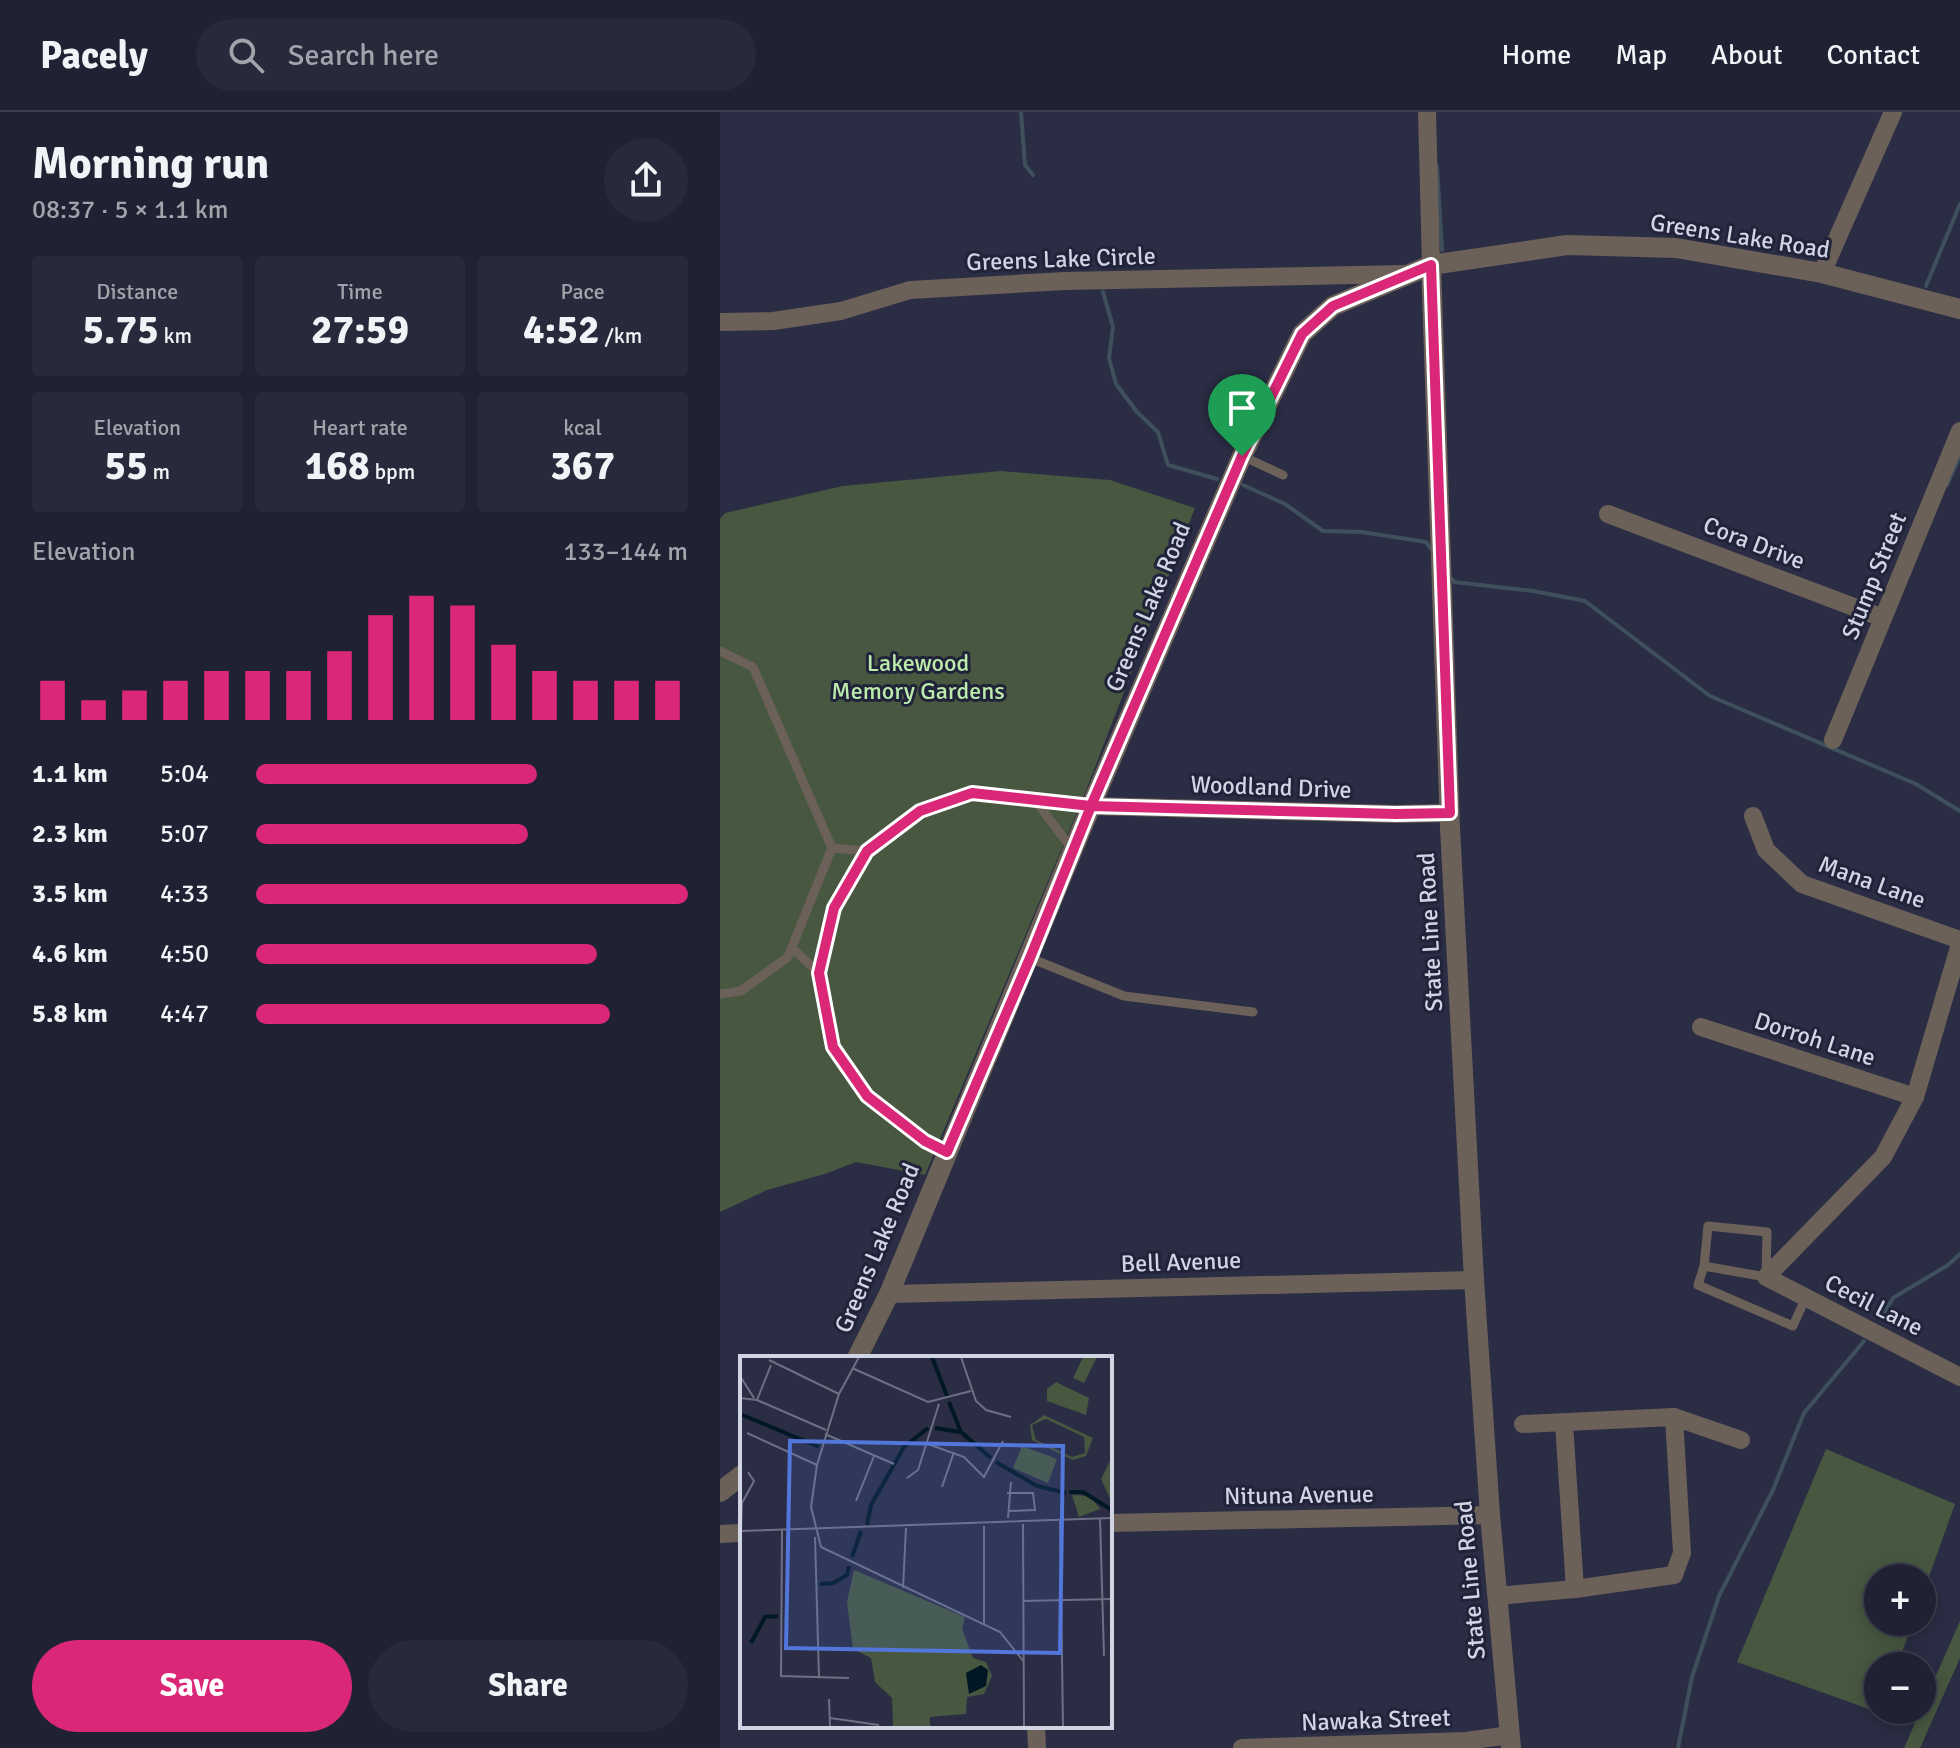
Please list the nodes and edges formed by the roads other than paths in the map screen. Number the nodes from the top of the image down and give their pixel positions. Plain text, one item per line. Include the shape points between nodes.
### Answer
1 (1427, 112) edge
2 (1893, 112) edge
3 (1431, 265) junction
4 (1822, 273) junction
5 (1408, 274) junction
6 (1960, 309) edge
7 (720, 322) edge
8 (1960, 431) edge
9 (1242, 456) junction
10 (1283, 475) dead end
11 (1608, 514) dead end
12 (1883, 618) junction
13 (720, 651) edge
14 (1833, 740) dead end
15 (1035, 800) junction
16 (1091, 806) junction
17 (1450, 813) junction
18 (1753, 816) dead end
19 (832, 848) junction
20 (867, 851) junction
21 (1074, 851) junction
22 (1960, 942) edge
23 (792, 948) junction
24 (1030, 958) junction
25 (819, 973) junction
26 (720, 994) edge
27 (1253, 1012) dead end
28 (1701, 1027) dead end
29 (1915, 1097) junction
30 (947, 1152) junction
31 (1704, 1266) junction
32 (1766, 1277) junction
33 (1474, 1280) junction
34 (889, 1294) junction
35 (1806, 1297) junction
36 (858, 1356) edge
37 (1960, 1377) edge
38 (1674, 1417) junction
39 (1523, 1424) dead end
40 (1564, 1424) junction
41 (1741, 1440) dead end
42 (740, 1477) edge
43 (720, 1492) edge
44 (1490, 1515) junction
45 (1112, 1523) edge
46 (740, 1533) edge
47 (720, 1534) edge
48 (1575, 1589) junction
49 (1497, 1596) junction
50 (1036, 1728) edge
51 (1511, 1742) edge
52 (1037, 1748) edge
53 (1242, 1748) edge

1 - 3 street, State Line Road
2 - 4 street
3 - 4 street, Greens Lake Road via 1567,245 1676,248
3 - 5 street, Greens Lake Road
3 - 17 street, State Line Road
4 - 6 street, Greens Lake Road
5 - 7 street, Greens Lake Circle via 1065,281 910,290 841,311
5 - 9 street, Greens Lake Road via 1333,306 1302,334
8 - 12 street, Stump Street
9 - 10 lane
9 - 16 street, Greens Lake Road
11 - 12 street, Cora Drive
12 - 14 street, Stump Street
13 - 19 lane via 753,667
15 - 16 lane
15 - 20 lane via 972,793 920,811
15 - 21 lane
16 - 17 street, Woodland Drive
16 - 21 street, Greens Lake Road
17 - 33 street, State Line Road
18 - 22 street, Mana Lane via 1766,850 1802,884
19 - 20 lane
19 - 23 lane
20 - 25 lane via 834,908
21 - 24 street, Greens Lake Road
22 - 29 street
23 - 25 lane
23 - 26 lane via 788,957 741,991
24 - 27 lane via 1124,996
24 - 30 street, Greens Lake Road
25 - 30 lane via 833,1047 867,1096
28 - 29 street, Dorroh Lane
29 - 32 street via 1883,1157
30 - 34 street, Greens Lake Road
31 - 32 lane
31 - 32 lane via 1708,1226 1767,1232
31 - 35 lane via 1698,1285 1793,1326
32 - 35 street, Cecil Lane
33 - 34 street, Bell Avenue
33 - 44 street, State Line Road
34 - 36 street, Greens Lake Road
35 - 37 street, Cecil Lane
38 - 40 street
38 - 41 street
38 - 48 street via 1682,1553 1674,1575
39 - 40 street
40 - 48 street
42 - 43 street
44 - 45 street, Nituna Avenue
44 - 49 street, State Line Road
46 - 47 street
48 - 49 street
49 - 51 street, State Line Road
50 - 52 street
51 - 53 street, Nawaka Street

